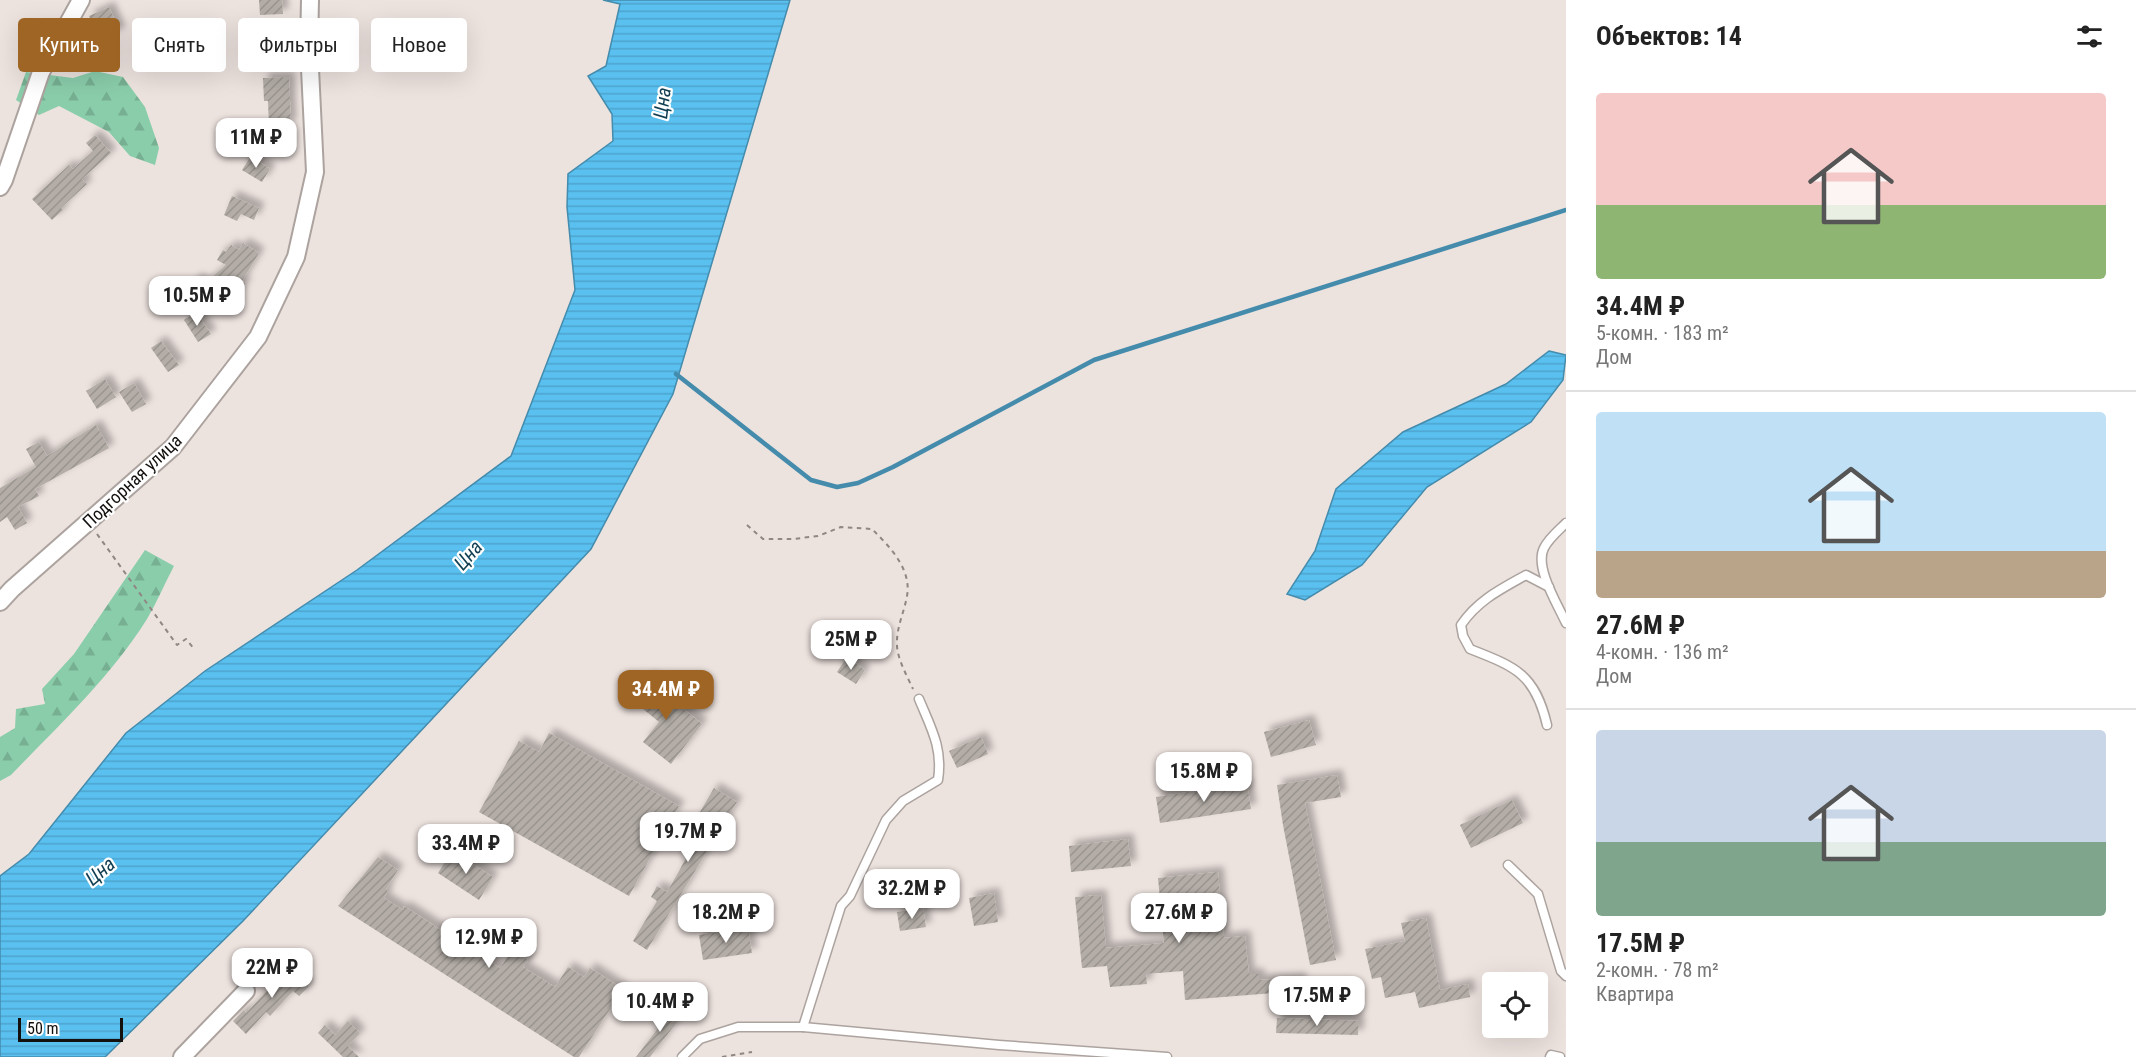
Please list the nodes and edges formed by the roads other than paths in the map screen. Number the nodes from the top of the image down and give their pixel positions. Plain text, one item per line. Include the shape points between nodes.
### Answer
1 (81, 0) edge
2 (310, 0) edge
3 (0, 188) edge
4 (1566, 523) edge
5 (1549, 586) junction
6 (0, 602) edge
7 (1566, 623) edge
8 (919, 699) road end
9 (1547, 725) dead end
10 (1508, 865) dead end
11 (1566, 976) edge
12 (246, 991) dead end
13 (803, 1027) junction
14 (182, 1057) edge
15 (682, 1057) edge
16 (1167, 1057) edge
17 (1550, 1057) edge
18 (1560, 1057) edge

1 - 3 street via 41,72
2 - 6 street, Подгорная улица via 315,172 296,257 258,337 173,447
4 - 5 lane via 1543,550 1542,570
5 - 7 lane
5 - 9 lane via 1526,575 1487,596 1461,625 1470,649 1507,663 1526,678 1542,704
8 - 13 lane via 938,744 938,780 903,801 886,820 850,896 841,906
10 - 11 lane via 1538,894 1560,971
12 - 14 street
13 - 15 lane via 738,1027 700,1039
13 - 16 lane
17 - 18 lane

